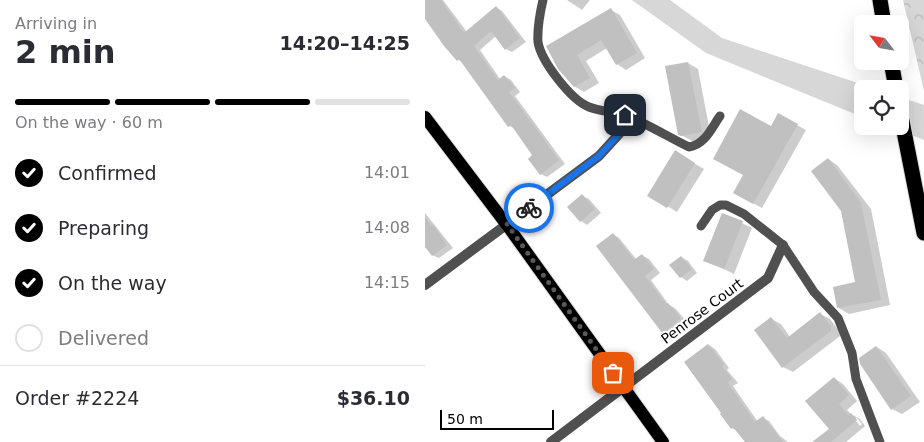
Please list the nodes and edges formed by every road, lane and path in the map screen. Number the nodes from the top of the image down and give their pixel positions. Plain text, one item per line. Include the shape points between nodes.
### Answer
1 (543, 0) edge
2 (879, 0) edge
3 (882, 15) edge
4 (625, 115) junction
5 (720, 116) dead end
6 (425, 117) edge
7 (905, 135) edge
8 (507, 224) junction
9 (701, 226) dead end
10 (924, 233) edge
11 (783, 245) junction
12 (425, 285) edge
13 (624, 388) junction
14 (551, 442) edge
15 (663, 442) edge
16 (880, 442) edge

1 - 4 lane via 538,41 541,52 562,85 589,107
2 - 3 highway
4 - 5 lane via 689,147 701,142
4 - 8 street via 619,134 599,156
6 - 8 main road
7 - 10 highway
8 - 12 street
8 - 13 main road
9 - 11 lane via 712,210 726,205 744,214
11 - 13 street, Penrose Court via 768,278
11 - 16 lane via 814,292 838,318 852,353 856,379
13 - 14 street, Penrose Court
13 - 15 main road

